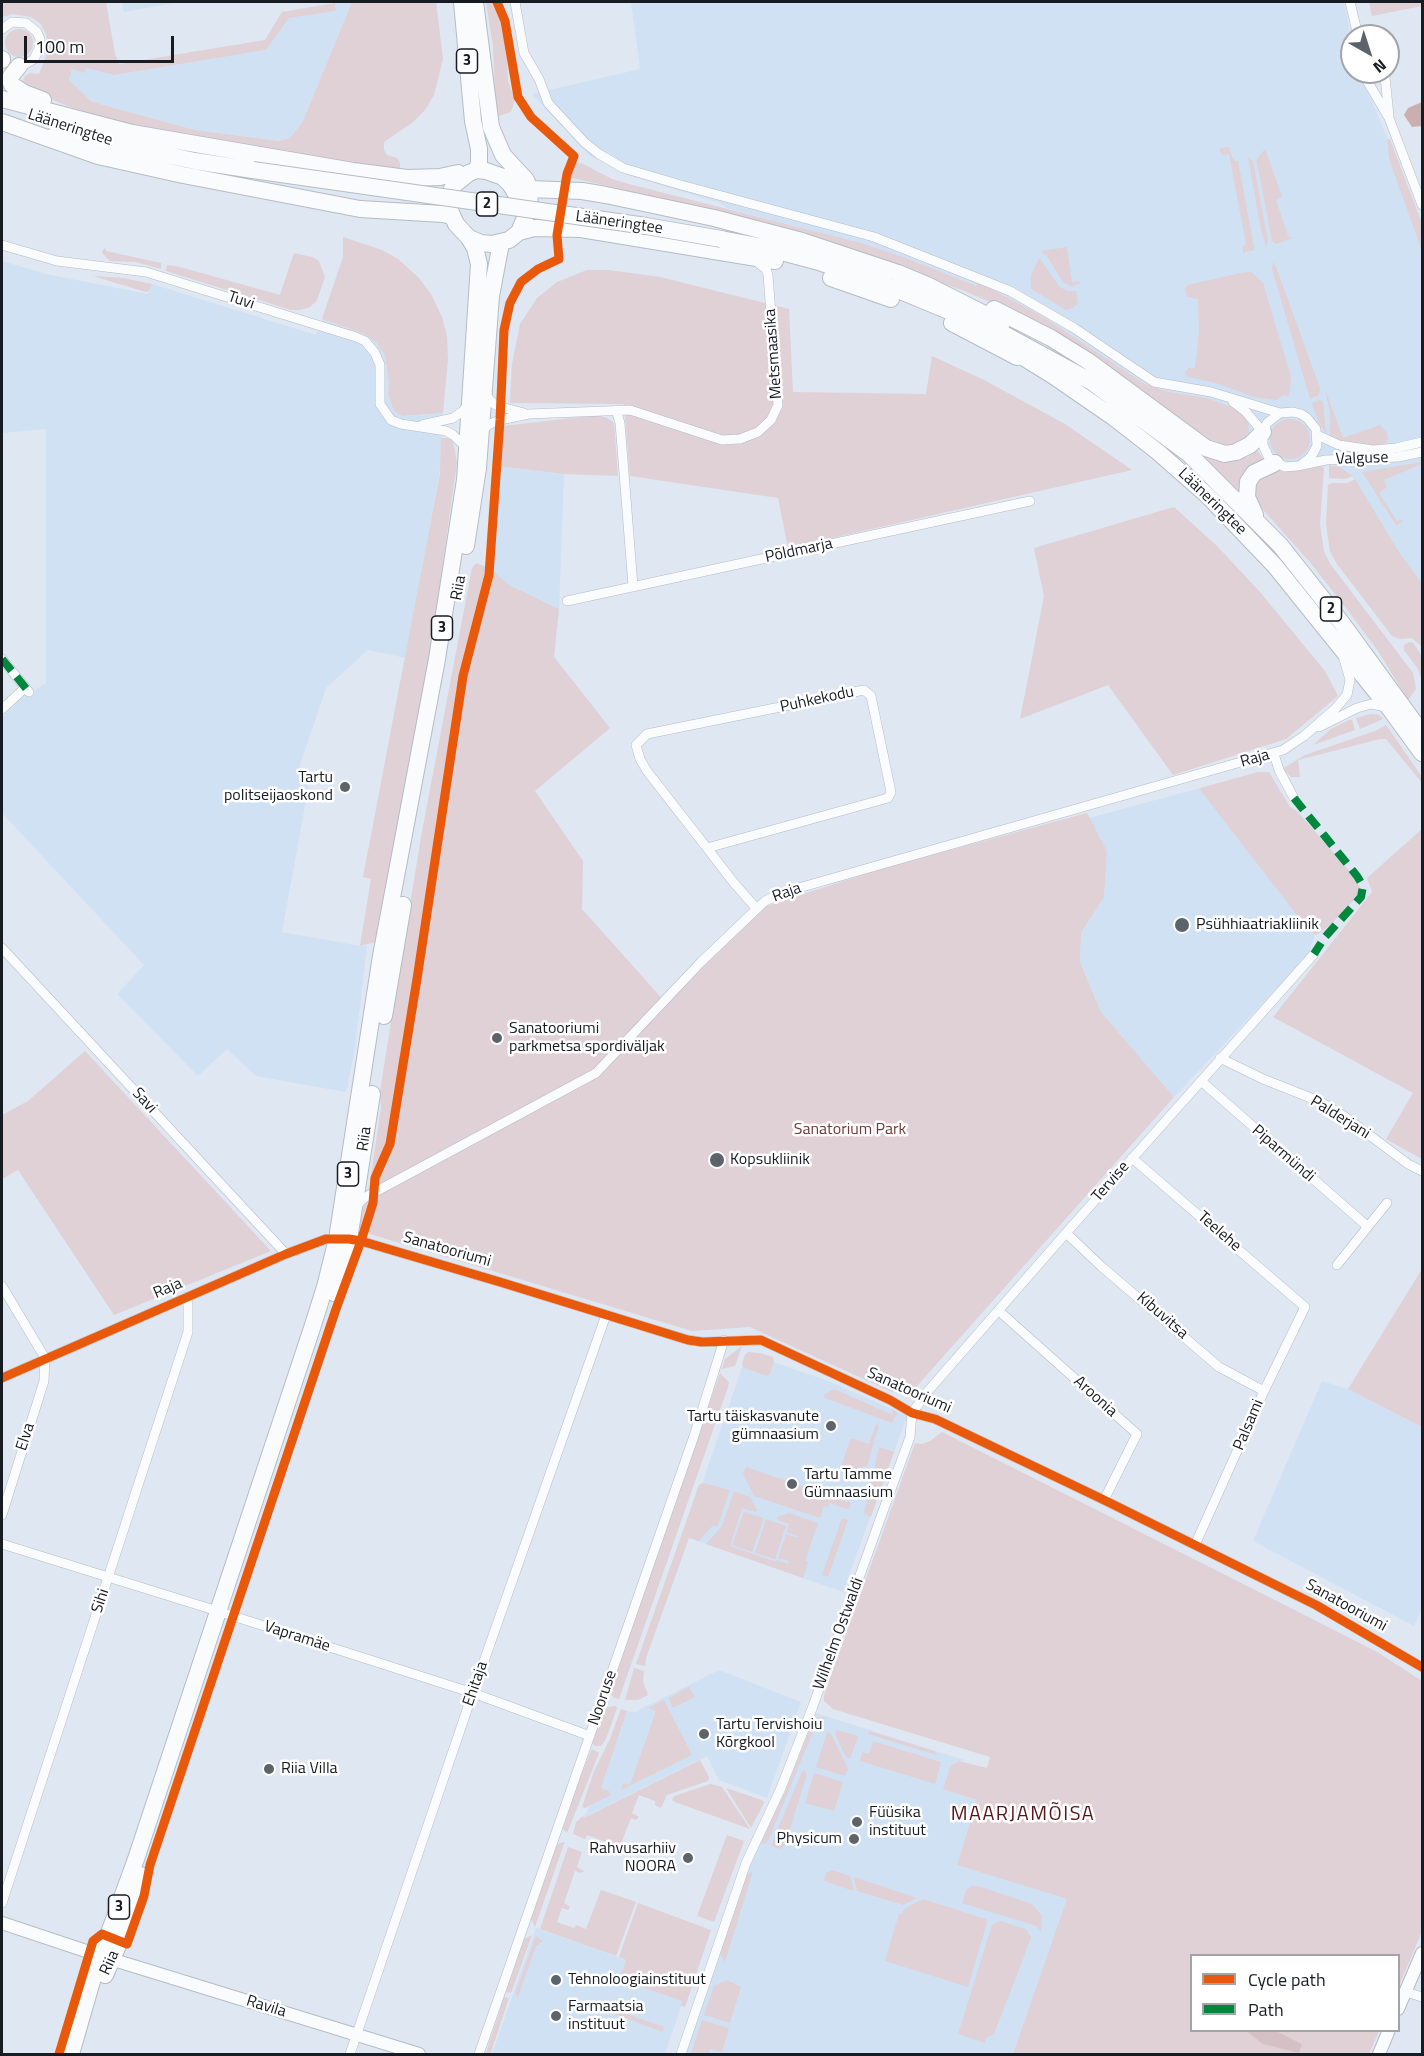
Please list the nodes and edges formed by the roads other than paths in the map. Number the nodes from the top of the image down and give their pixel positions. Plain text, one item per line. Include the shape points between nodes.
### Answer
1 (462, 2) edge
2 (475, 2) edge
3 (480, 2) edge
4 (515, 2) edge
5 (1350, 2) edge
6 (1353, 14) junction
7 (1355, 24) edge
8 (1358, 24) edge
9 (479, 26) junction
10 (2, 29) edge
11 (2, 59) edge
12 (19, 66) junction
13 (1369, 84) edge
14 (1387, 84) edge
15 (2, 99) edge
16 (2, 105) edge
17 (481, 118) junction
18 (1389, 118) junction
19 (2, 119) edge
20 (2, 135) edge
21 (167, 139) junction
22 (139, 150) junction
23 (98, 156) junction
24 (503, 167) junction
25 (470, 168) junction
26 (526, 190) junction
27 (330, 205) junction
28 (1422, 205) edge
29 (447, 214) junction
30 (519, 232) junction
31 (469, 238) junction
32 (497, 241) junction
33 (2, 245) edge
34 (718, 245) junction
35 (929, 286) junction
36 (483, 295) junction
37 (947, 311) junction
38 (1052, 375) junction
39 (1092, 382) junction
40 (476, 397) junction
41 (1229, 399) junction
42 (616, 410) junction
43 (1280, 413) junction
44 (529, 414) junction
45 (420, 425) junction
46 (481, 431) junction
47 (1263, 432) junction
48 (1317, 435) junction
49 (1422, 442) edge
50 (467, 449) junction
51 (1422, 452) edge
52 (1275, 463) junction
53 (1302, 464) junction
54 (1030, 501) dead end
55 (1260, 523) junction
56 (633, 586) junction
57 (567, 601) dead end
58 (1342, 649) junction
59 (2, 659) edge
60 (2, 709) edge
61 (1390, 709) junction
62 (1422, 733) edge
63 (1304, 736) junction
64 (1422, 753) edge
65 (1274, 754) junction
66 (1294, 798) dead end
67 (707, 848) junction
68 (756, 908) junction
69 (2, 948) edge
70 (1314, 954) dead end
71 (1220, 1058) junction
72 (1201, 1081) junction
73 (1132, 1158) junction
74 (1422, 1171) edge
75 (1387, 1203) dead end
76 (355, 1207) junction
77 (1367, 1226) junction
78 (1066, 1233) junction
79 (343, 1239) junction
80 (286, 1254) junction
81 (1337, 1265) dead end
82 (2, 1286) edge
83 (186, 1297) junction
84 (1305, 1307) joint
85 (999, 1311) junction
86 (606, 1315) junction
87 (724, 1341) junction
88 (45, 1358) junction
89 (2, 1378) edge
90 (1264, 1391) junction
91 (912, 1413) junction
92 (1104, 1500) junction
93 (2, 1515) edge
94 (2, 1544) edge
95 (1195, 1545) junction
96 (108, 1577) junction
97 (222, 1612) junction
98 (1422, 1667) edge
99 (473, 1693) junction
100 (590, 1736) junction
101 (2, 1903) edge
102 (2, 1923) edge
103 (1422, 1953) edge
104 (107, 1958) junction
105 (1406, 1992) junction
106 (1422, 1997) edge
107 (1400, 2005) edge
108 (1389, 2032) edge
109 (356, 2035) junction
110 (70, 2055) edge
111 (80, 2055) edge
112 (350, 2055) edge
113 (419, 2055) edge
114 (479, 2055) edge
115 (681, 2055) edge
116 (1379, 2055) edge

1 - 17 highway, 3
2 - 9 highway, 3
3 - 9 street
4 - 41 street, Valguse via 524,53 548,103 584,142 623,168 874,237 1010,291 1154,382 1212,392
5 - 6 street
6 - 7 street
6 - 8 street
9 - 17 highway, 3
10 - 12 street via 19,21 37,32 38,53
11 - 12 street
12 - 21 highway via 10,80 24,93
13 - 18 street
14 - 18 street
15 - 21 highway via 132,134
16 - 22 highway, Lääneringtee / 2
17 - 24 highway, 3
17 - 25 highway, 3
17 - 26 highway, 3
18 - 28 street
19 - 22 highway, Lääneringtee / 2
19 - 23 highway
20 - 23 highway
21 - 25 highway via 390,176 440,177
22 - 34 highway, Lääneringtee / 2, bridge via 646,226
23 - 27 highway
24 - 25 highway via 492,163
24 - 26 highway
25 - 26 highway via 503,177 516,194
25 - 29 highway via 444,187
26 - 30 highway via 527,216
26 - 32 highway via 517,221
26 - 35 highway via 582,191 714,218 840,252
27 - 29 highway
27 - 29 highway via 363,214 436,224
29 - 31 highway
29 - 32 highway via 456,208 473,231
29 - 36 highway, Riia / 3 via 469,252
30 - 32 highway
30 - 34 highway via 534,228 581,230
31 - 32 highway via 481,243
31 - 36 highway, Riia / 3 via 478,259
32 - 36 highway, Riia / 3
33 - 45 street, Tuvi via 57,261 146,272 356,337 365,341 380,365 380,404 386,415 401,424
34 - 37 highway, Lääneringtee / 2 via 763,247 819,262
34 - 38 highway via 817,273 909,306
34 - 42 street, Metsmaasika via 766,268 778,379 778,405 771,420 758,432 732,440 644,413
35 - 39 highway via 1033,340
35 - 47 highway via 986,305 1051,338 1213,450 1240,451
36 - 40 highway, Riia / 3
37 - 38 highway, Lääneringtee / 2
37 - 39 highway, Lääneringtee / 2 via 1002,333
38 - 58 highway, Lääneringtee / 2 via 1149,445 1208,496 1275,566
39 - 55 highway, Lääneringtee / 2 via 1189,454
40 - 44 street, Metsmaasika
40 - 45 street, Tuvi via 453,418
40 - 46 highway, Riia / 3
40 - 50 highway, Riia / 3
41 - 43 street, Valguse
41 - 47 street
42 - 44 street, Metsmaasika
42 - 56 street
43 - 47 street via 1267,423
43 - 48 street, Valguse via 1301,414 1313,423
44 - 46 street, Metsmaasika via 500,420
45 - 50 street, Tuvi via 453,435
46 - 76 highway, Riia / 3 via 471,518 389,984
47 - 52 street via 1265,452
48 - 49 street, Valguse via 1339,445 1373,450
48 - 53 street, Valguse via 1315,452
50 - 79 highway, Riia / 3 via 446,605 381,956
51 - 53 street, Valguse
52 - 53 street, Valguse via 1285,467
52 - 55 highway via 1254,473 1246,486
54 - 56 street, Põldmarja
55 - 62 highway, Lääneringtee / 2 via 1341,622
56 - 57 street, Põldmarja
58 - 61 highway, Lääneringtee / 2
58 - 63 street, Raja via 1350,680 1347,694
59 - 60 street via 27,690
61 - 63 street, Raja via 1378,704 1357,708
61 - 64 highway, Lääneringtee / 2
63 - 65 street, Raja
65 - 66 street
65 - 68 street, Raja via 788,891
67 - 67 street, Puhkekodu via 640,759 636,745 647,734 864,690 871,696 891,792 888,798
67 - 68 street, Puhkekodu
68 - 76 street, Raja via 596,1073 364,1198
69 - 80 street, Savi
70 - 71 street, Tervise
71 - 72 street, Tervise
71 - 74 street, Palderjani via 1321,1102
72 - 73 street, Tervise
72 - 77 street, Piparmündi
73 - 78 street, Tervise
73 - 84 street, Teelehe
75 - 77 street
76 - 79 highway, Riia / 3
77 - 81 street
78 - 85 street, Tervise
78 - 90 street, Kibuvitsa via 1219,1366
79 - 80 street, Raja via 326,1239
79 - 86 street, Sanatooriumi
79 - 97 highway, Riia / 3 via 341,1270
80 - 83 street, Raja
82 - 88 street
83 - 88 street, Raja
83 - 96 street, Sihi via 188,1332
84 - 90 street, Palsami
85 - 91 street, Tervise
85 - 92 street, Aroonia via 1137,1434
86 - 87 street, Sanatooriumi via 687,1340
86 - 99 street, Ehitaja
87 - 91 street, Sanatooriumi via 761,1340
87 - 100 street, Nooruse
88 - 89 street, Raja
88 - 93 street, Elva via 44,1382
90 - 95 street, Palsami
91 - 92 street, Sanatooriumi via 935,1419
91 - 115 street, Wilhelm Ostwaldi via 910,1437 871,1546 781,1788 746,1863
92 - 95 street, Sanatooriumi
94 - 96 street, Vapramäe
95 - 98 street, Sanatooriumi via 1316,1605
96 - 97 street, Vapramäe
96 - 101 street, Sihi
97 - 99 street, Vapramäe
97 - 104 highway, Riia / 3 via 135,1897
99 - 100 street, Vapramäe
99 - 109 street, Ehitaja
100 - 114 street, Nooruse
102 - 104 street, Ravila
103 - 105 street
104 - 109 street, Ravila
104 - 110 highway, Riia / 3 via 81,2016
104 - 111 highway, Riia / 3
105 - 106 street
105 - 107 street
108 - 116 street
109 - 112 street, Ehitaja
109 - 113 street, Ravila

